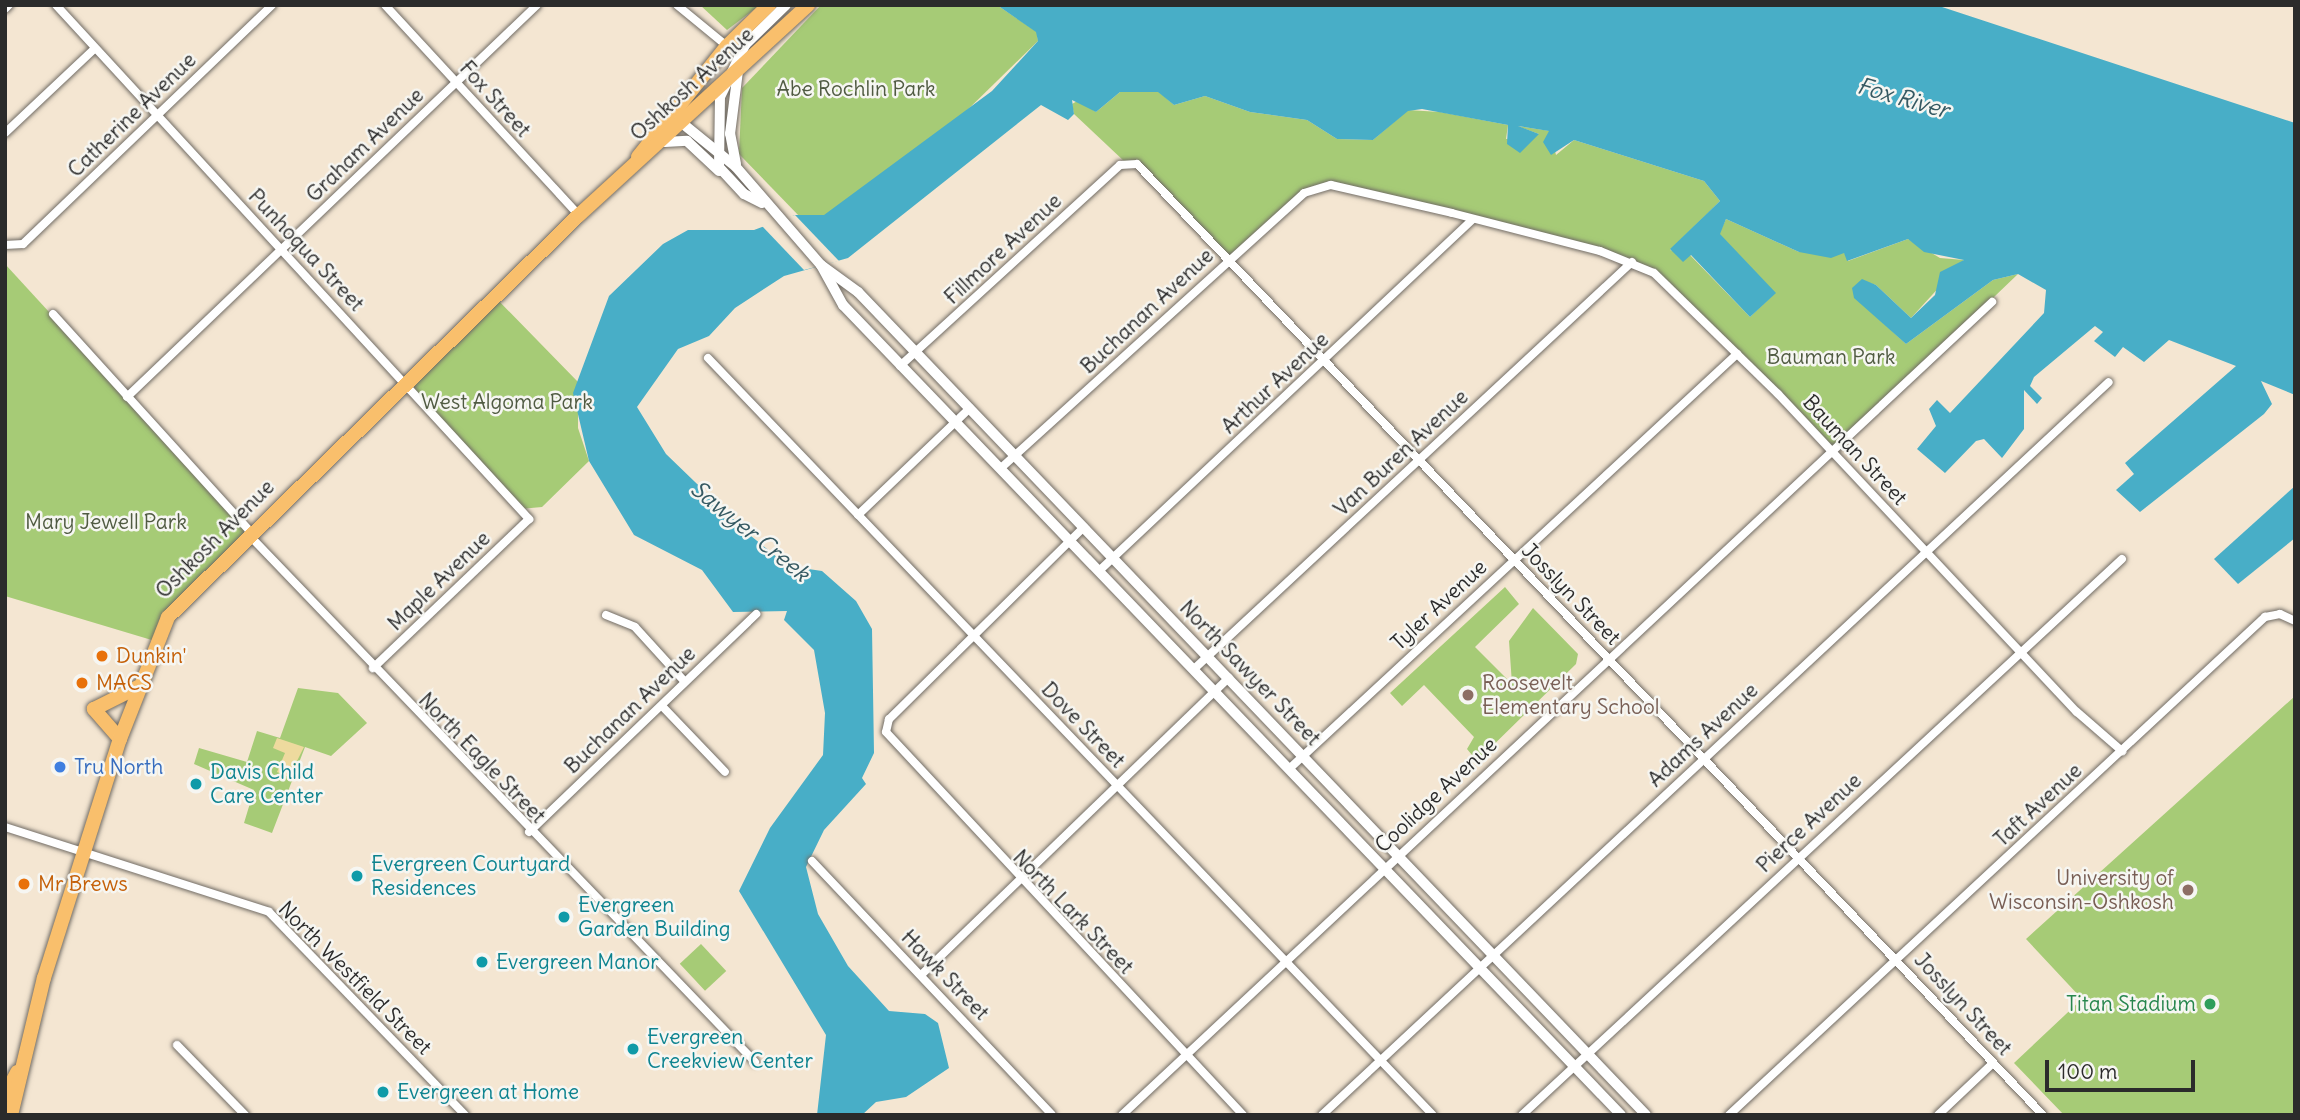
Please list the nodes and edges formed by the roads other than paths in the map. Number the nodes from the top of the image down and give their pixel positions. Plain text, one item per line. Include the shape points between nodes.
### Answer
1 (56, 5) edge
2 (272, 5) edge
3 (385, 5) edge
4 (537, 5) edge
5 (677, 5) edge
6 (769, 5) edge
7 (786, 5) edge
8 (808, 5) edge
9 (727, 46) junction
10 (94, 49) junction
11 (738, 71) junction
12 (456, 82) junction
13 (723, 86) junction
14 (158, 115) junction
15 (678, 121) junction
16 (5, 133) edge
17 (665, 142) junction
18 (716, 149) junction
19 (1130, 161) joint
20 (633, 164) junction
21 (741, 173) junction
22 (724, 177) junction
23 (1320, 186) joint
24 (762, 204) junction
25 (579, 215) junction
26 (1474, 219) junction
27 (5, 245) edge
28 (280, 250) junction
29 (1229, 259) junction
30 (1632, 262) junction
31 (821, 265) junction
32 (1992, 302) dead end
33 (53, 314) dead end
34 (915, 352) junction
35 (1737, 354) junction
36 (708, 358) dead end
37 (1326, 360) junction
38 (900, 366) junction
39 (2109, 382) dead end
40 (404, 384) junction
41 (127, 397) junction
42 (970, 408) junction
43 (955, 423) junction
44 (1833, 451) junction
45 (1015, 455) junction
46 (1419, 460) junction
47 (1001, 468) junction
48 (858, 515) junction
49 (529, 519) joint
50 (1084, 527) junction
51 (249, 532) junction
52 (1070, 540) junction
53 (1925, 552) junction
54 (1114, 557) junction
55 (1514, 559) junction
56 (2122, 559) dead end
57 (1100, 570) junction
58 (756, 614) dead end
59 (606, 615) dead end
60 (2295, 621) edge
61 (972, 635) junction
62 (2019, 652) junction
63 (1207, 656) junction
64 (1609, 659) junction
65 (373, 668) junction
66 (1194, 668) junction
67 (1229, 678) junction
68 (685, 682) junction
69 (138, 687) junction
70 (1215, 691) junction
71 (662, 706) junction
72 (120, 739) junction
73 (2122, 751) junction
74 (1302, 756) junction
75 (1704, 757) junction
76 (1289, 769) junction
77 (725, 772) dead end
78 (1117, 786) junction
79 (5, 827) edge
80 (529, 832) junction
81 (85, 850) junction
82 (1398, 855) junction
83 (1799, 856) junction
84 (812, 861) dead end
85 (1384, 867) junction
86 (1020, 882) junction
87 (1491, 954) junction
88 (1897, 959) junction
89 (1286, 960) junction
90 (1478, 966) junction
91 (920, 975) junction
92 (177, 1045) dead end
93 (1587, 1053) junction
94 (1185, 1054) junction
95 (1380, 1061) junction
96 (755, 1062) dead end
97 (1993, 1063) junction
98 (22, 1064) junction
99 (1574, 1066) junction
100 (5, 1095) edge
101 (11, 1115) edge
102 (245, 1115) edge
103 (465, 1115) edge
104 (1052, 1115) edge
105 (1122, 1115) edge
106 (1243, 1115) edge
107 (1322, 1115) edge
108 (1433, 1115) edge
109 (1522, 1115) edge
110 (1621, 1115) edge
111 (1646, 1115) edge
112 (1729, 1115) edge
113 (1938, 1115) edge
114 (2043, 1115) edge

1 - 10 street, Punhoqua Street
2 - 14 street, Catherine Avenue
3 - 12 street, Fox Street
4 - 12 street, Graham Avenue
5 - 9 street
6 - 9 main road, Oshkosh Avenue
7 - 13 street via 745,46
8 - 11 main road, Oshkosh Avenue
9 - 15 main road, Oshkosh Avenue
10 - 14 street, Punhoqua Street
10 - 16 street
11 - 13 main road, Oshkosh Avenue
11 - 21 street via 730,134
12 - 25 street, Fox Street
12 - 28 street, Graham Avenue
13 - 15 main road, Oshkosh Avenue
13 - 18 street
14 - 27 street, Catherine Avenue via 15,247
14 - 28 street, Punhoqua Street
15 - 17 main road, Oshkosh Avenue
15 - 18 street, North Sawyer Street
15 - 20 main road, Oshkosh Avenue
17 - 20 main road, Oshkosh Avenue
17 - 22 street, North Sawyer Street via 687,141
18 - 21 street, North Sawyer Street
18 - 22 street
19 - 29 street, Josslyn Street
19 - 34 street, Fillmore Avenue
20 - 25 main road, Oshkosh Avenue
21 - 24 street, North Sawyer Street
22 - 24 street, North Sawyer Street
23 - 26 street, Bauman Street
23 - 29 street, Buchanan Avenue
24 - 31 street, North Sawyer Street
25 - 40 main road, Oshkosh Avenue
26 - 30 street, Bauman Street
26 - 37 street, Arthur Avenue
28 - 40 street, Punhoqua Street
28 - 41 street, Graham Avenue
29 - 37 street, Josslyn Street
29 - 45 street, Buchanan Avenue
30 - 35 street, Bauman Street via 1670,286
30 - 46 street, Van Buren Avenue
31 - 34 street, North Sawyer Street via 840,276
31 - 38 street, North Sawyer Street via 843,305
32 - 44 street, Coolidge Avenue
33 - 41 street, North Eagle Street
34 - 38 street, Fillmore Avenue
34 - 42 street, North Sawyer Street
35 - 44 street, Bauman Street
35 - 55 street, Tyler Avenue
36 - 48 street, Dove Street
37 - 46 street, Josslyn Street
37 - 54 street, Arthur Avenue
38 - 43 street, North Sawyer Street
39 - 53 street, Adams Avenue
40 - 49 street, Punhoqua Street
40 - 51 main road, Oshkosh Avenue
41 - 51 street, North Eagle Street
42 - 43 street
42 - 45 street, North Sawyer Street
43 - 47 street, North Sawyer Street
43 - 48 street
44 - 53 street, Bauman Street
44 - 64 street, Coolidge Avenue
45 - 47 street, Buchanan Avenue
45 - 50 street, North Sawyer Street
46 - 55 street, Josslyn Street
46 - 63 street, Van Buren Avenue
47 - 52 street, North Sawyer Street
48 - 61 street, Dove Street
49 - 65 street, Maple Avenue
50 - 52 street
50 - 54 street, North Sawyer Street
51 - 65 street, North Eagle Street
51 - 69 main road, Oshkosh Avenue via 168,617
52 - 57 street, North Sawyer Street
52 - 61 street
53 - 62 street, Bauman Street
53 - 75 street, Adams Avenue
54 - 57 street, Arthur Avenue
54 - 63 street, North Sawyer Street
55 - 64 street, Josslyn Street
55 - 74 street, Tyler Avenue
56 - 62 street, Pierce Avenue
57 - 66 street, North Sawyer Street
58 - 68 street, Buchanan Avenue
59 - 68 street via 635,627
60 - 73 street, Taft Avenue via 2280,614 2265,617
61 - 78 street, Dove Street
61 - 86 street, North Lark Street via 886,727 906,761
62 - 73 street, Bauman Street
62 - 83 street, Pierce Avenue
63 - 66 street, Van Buren Avenue
63 - 67 street, North Sawyer Street
64 - 75 street, Josslyn Street
64 - 82 street, Coolidge Avenue
65 - 80 street, North Eagle Street
66 - 70 street, North Sawyer Street
67 - 70 street
67 - 74 street, North Sawyer Street
68 - 71 street, Buchanan Avenue
69 - 72 main road, Oshkosh Avenue
69 - 72 main road via 94,709
70 - 76 street, North Sawyer Street
70 - 78 street
71 - 77 street
71 - 80 street, Buchanan Avenue
72 - 81 main road, Oshkosh Avenue
73 - 88 street, Taft Avenue
74 - 76 street, Tyler Avenue
74 - 82 street, North Sawyer Street
75 - 83 street, Josslyn Street
75 - 87 street, Adams Avenue
76 - 85 street, North Sawyer Street
78 - 86 street
78 - 89 street, Dove Street
79 - 81 street, North Westfield Street
80 - 96 street, North Eagle Street
81 - 98 main road, Oshkosh Avenue
81 - 103 street, North Westfield Street via 269,912
82 - 85 street, Coolidge Avenue
82 - 87 street, North Sawyer Street
83 - 88 street, Josslyn Street
83 - 93 street, Pierce Avenue
84 - 91 street, Hawk Street
85 - 89 street, Coolidge Avenue
85 - 90 street, North Sawyer Street
86 - 91 street
86 - 94 street, North Lark Street
87 - 90 street, Adams Avenue
87 - 93 street, North Sawyer Street
88 - 97 street, Josslyn Street
88 - 112 street, Taft Avenue
89 - 94 street, Coolidge Avenue
89 - 95 street, Dove Street
90 - 95 street, Adams Avenue
90 - 99 street, North Sawyer Street
91 - 104 street, Hawk Street
92 - 102 street
93 - 99 street, Pierce Avenue
93 - 111 street, North Sawyer Street
94 - 105 street, Coolidge Avenue
94 - 106 street, North Lark Street
95 - 107 street, Adams Avenue
95 - 108 street, Dove Street
97 - 113 street
97 - 114 street, Josslyn Street
98 - 100 main road, Oshkosh Avenue
98 - 101 main road, Oshkosh Avenue
99 - 109 street, Pierce Avenue
99 - 110 street, North Sawyer Street

